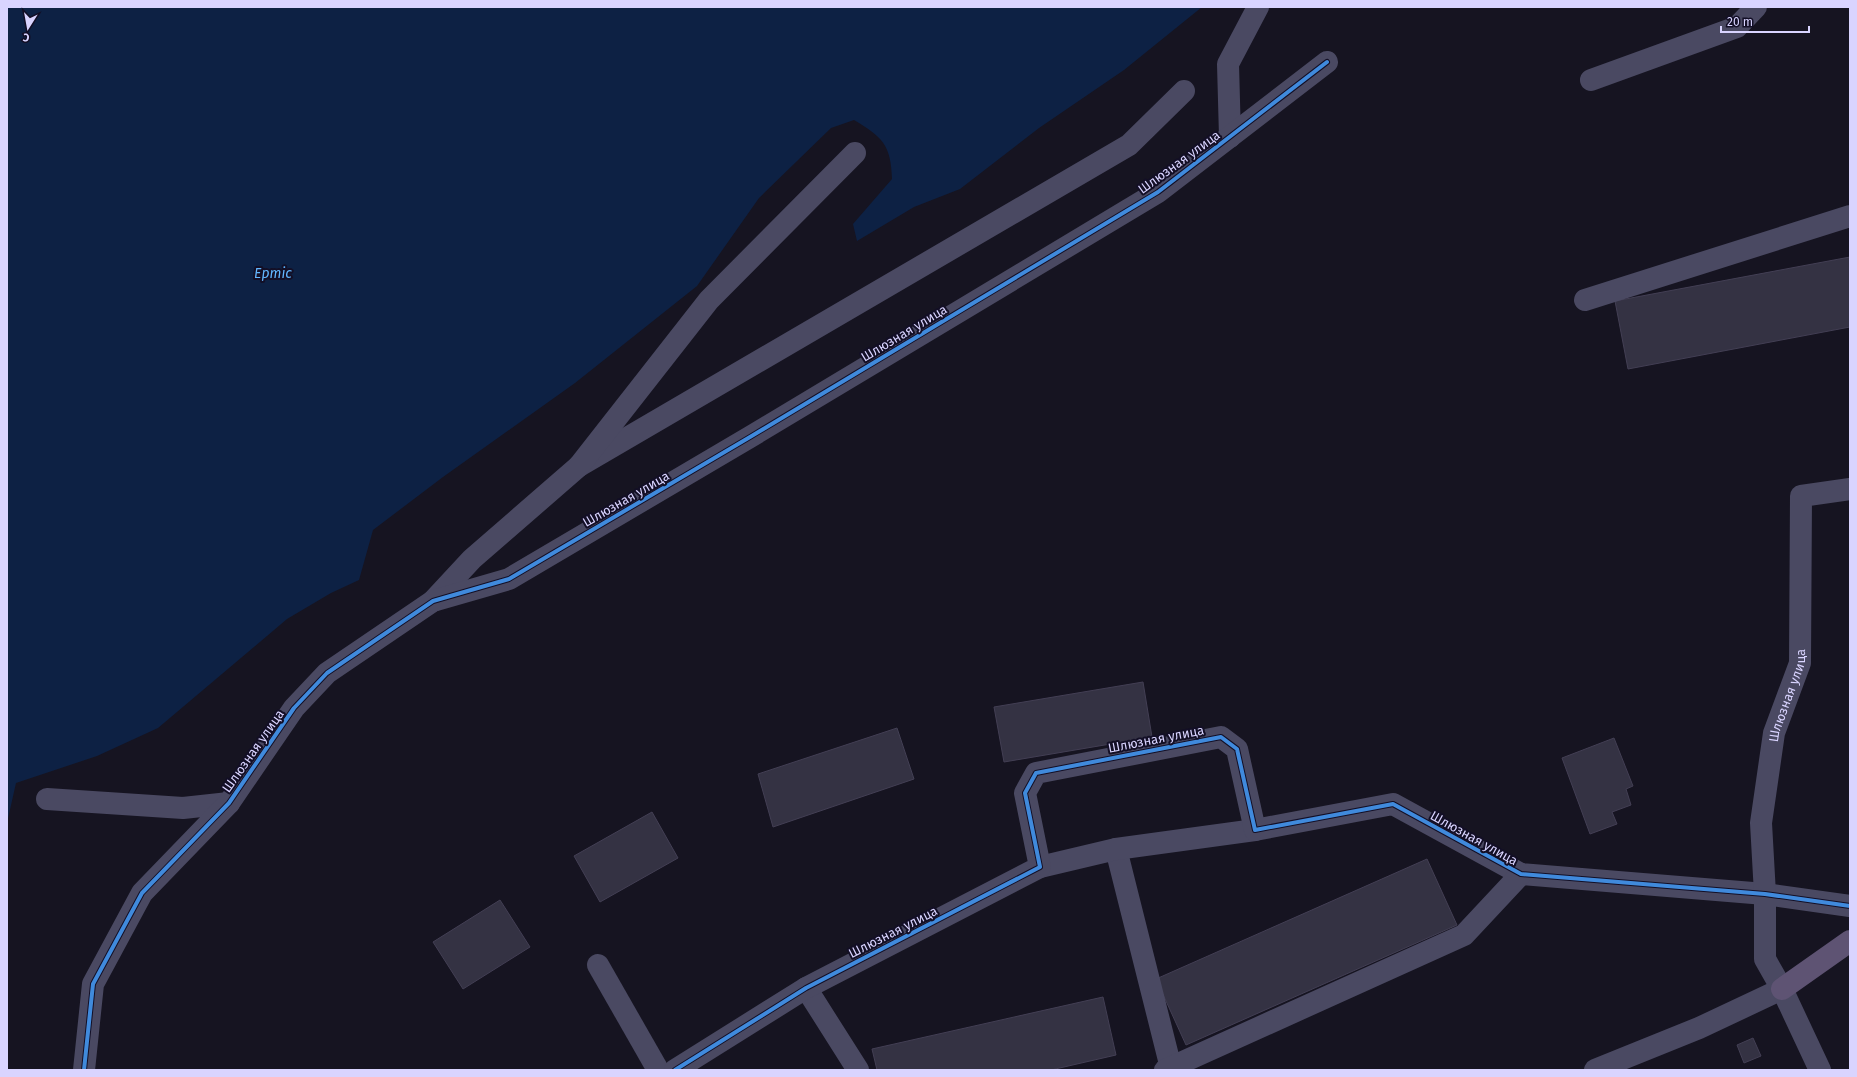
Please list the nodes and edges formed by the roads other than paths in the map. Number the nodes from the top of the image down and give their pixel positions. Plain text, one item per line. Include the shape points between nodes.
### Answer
1 (1258, 7) edge
2 (1756, 7) edge
3 (1327, 62) dead end
4 (1591, 80) dead end
5 (1184, 91) dead end
6 (1230, 137) junction
7 (855, 153) dead end
8 (1850, 216) edge
9 (1585, 300) dead end
10 (579, 466) junction
11 (1850, 489) edge
12 (433, 601) junction
13 (47, 799) dead end
14 (229, 803) junction
15 (1255, 830) junction
16 (1116, 849) junction
17 (1040, 867) junction
18 (1521, 874) junction
19 (1765, 894) junction
20 (1850, 906) edge
21 (1850, 941) edge
22 (598, 966) dead end
23 (806, 988) junction
24 (1782, 989) junction
25 (1168, 1069) edge
26 (84, 1070) edge
27 (658, 1070) edge
28 (675, 1070) edge
29 (858, 1070) edge
30 (1595, 1070) edge
31 (1820, 1070) edge

1 - 6 street via 1228,64
2 - 4 street via 1737,27
3 - 6 street, Шлюзная улица
5 - 10 street via 1129,145
6 - 12 street, Шлюзная улица via 1158,192 750,438 509,579
7 - 10 street via 709,300
8 - 9 street
10 - 12 street via 472,559
11 - 19 street, Шлюзная улица via 1801,496 1800,663 1774,733 1761,823
12 - 14 street, Шлюзная улица via 327,673 294,708
13 - 14 street via 183,808
14 - 26 street, Шлюзная улица via 142,893 93,984
15 - 16 street
15 - 17 street, Шлюзная улица via 1237,749 1221,736 1036,773 1025,793
15 - 18 street, Шлюзная улица via 1393,804
16 - 17 street
16 - 25 street
17 - 23 street, Шлюзная улица
18 - 19 street, Шлюзная улица
18 - 25 street via 1464,935
19 - 20 street, Шлюзная улица
19 - 24 street, Шлюзная улица via 1765,959
21 - 24 main road
22 - 27 street
23 - 28 street, Шлюзная улица
23 - 29 street
24 - 30 street via 1699,1028
24 - 31 street, Шлюзная улица

